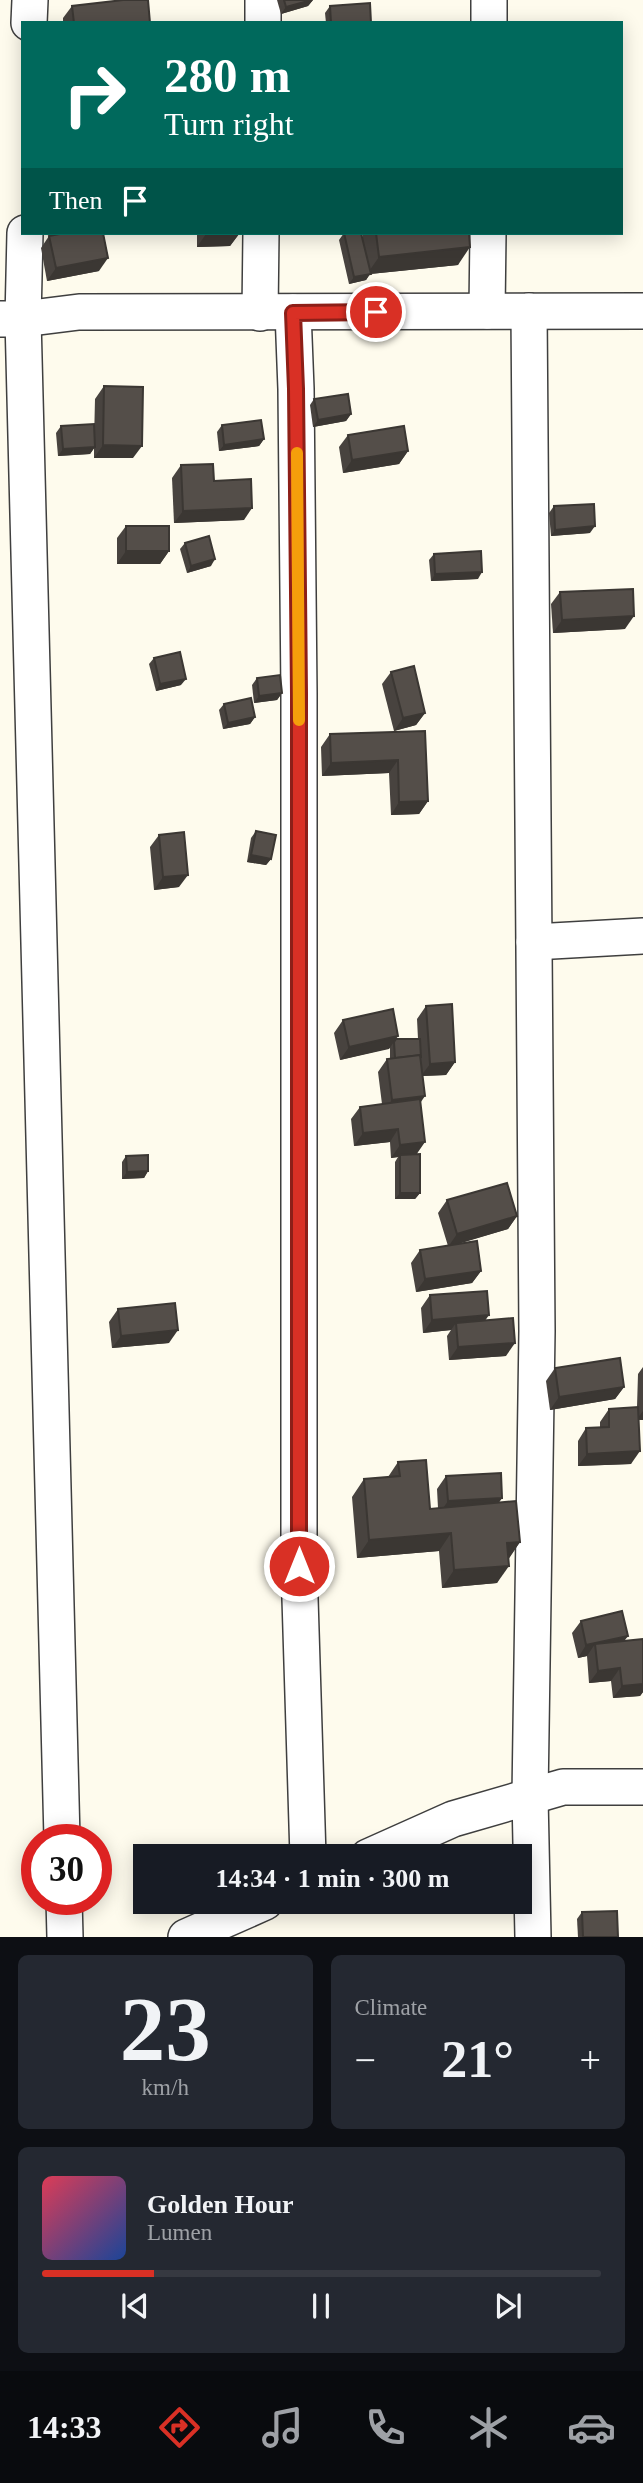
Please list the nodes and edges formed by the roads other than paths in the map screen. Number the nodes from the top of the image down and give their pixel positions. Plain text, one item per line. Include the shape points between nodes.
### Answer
1 (30, 0) edge
2 (263, 0) edge
3 (489, 0) edge
4 (29, 21) edge
5 (263, 21) edge
6 (489, 21) edge
7 (25, 235) edge
8 (261, 235) edge
9 (488, 235) edge
10 (487, 311) junction
11 (530, 311) junction
12 (643, 311) edge
13 (276, 313) junction
14 (12, 319) edge
15 (643, 936) edge
16 (534, 942) junction
17 (643, 1787) edge
18 (530, 1797) junction
19 (62, 1824) edge
20 (308, 1844) edge
21 (397, 1844) edge
22 (238, 1914) edge
23 (64, 1915) edge
24 (65, 1937) edge
25 (186, 1937) edge
26 (533, 1937) edge

1 - 4 street
2 - 5 street
3 - 6 street
7 - 14 street
8 - 13 street
9 - 10 street
10 - 11 street
10 - 13 street
11 - 12 street
11 - 16 street
13 - 14 street via 79,312
13 - 20 street via 296,389 299,1566
14 - 19 street
15 - 16 street
16 - 18 street via 537,1331
17 - 18 street via 563,1787
18 - 21 street via 453,1819
18 - 26 street
22 - 25 street
23 - 24 street

